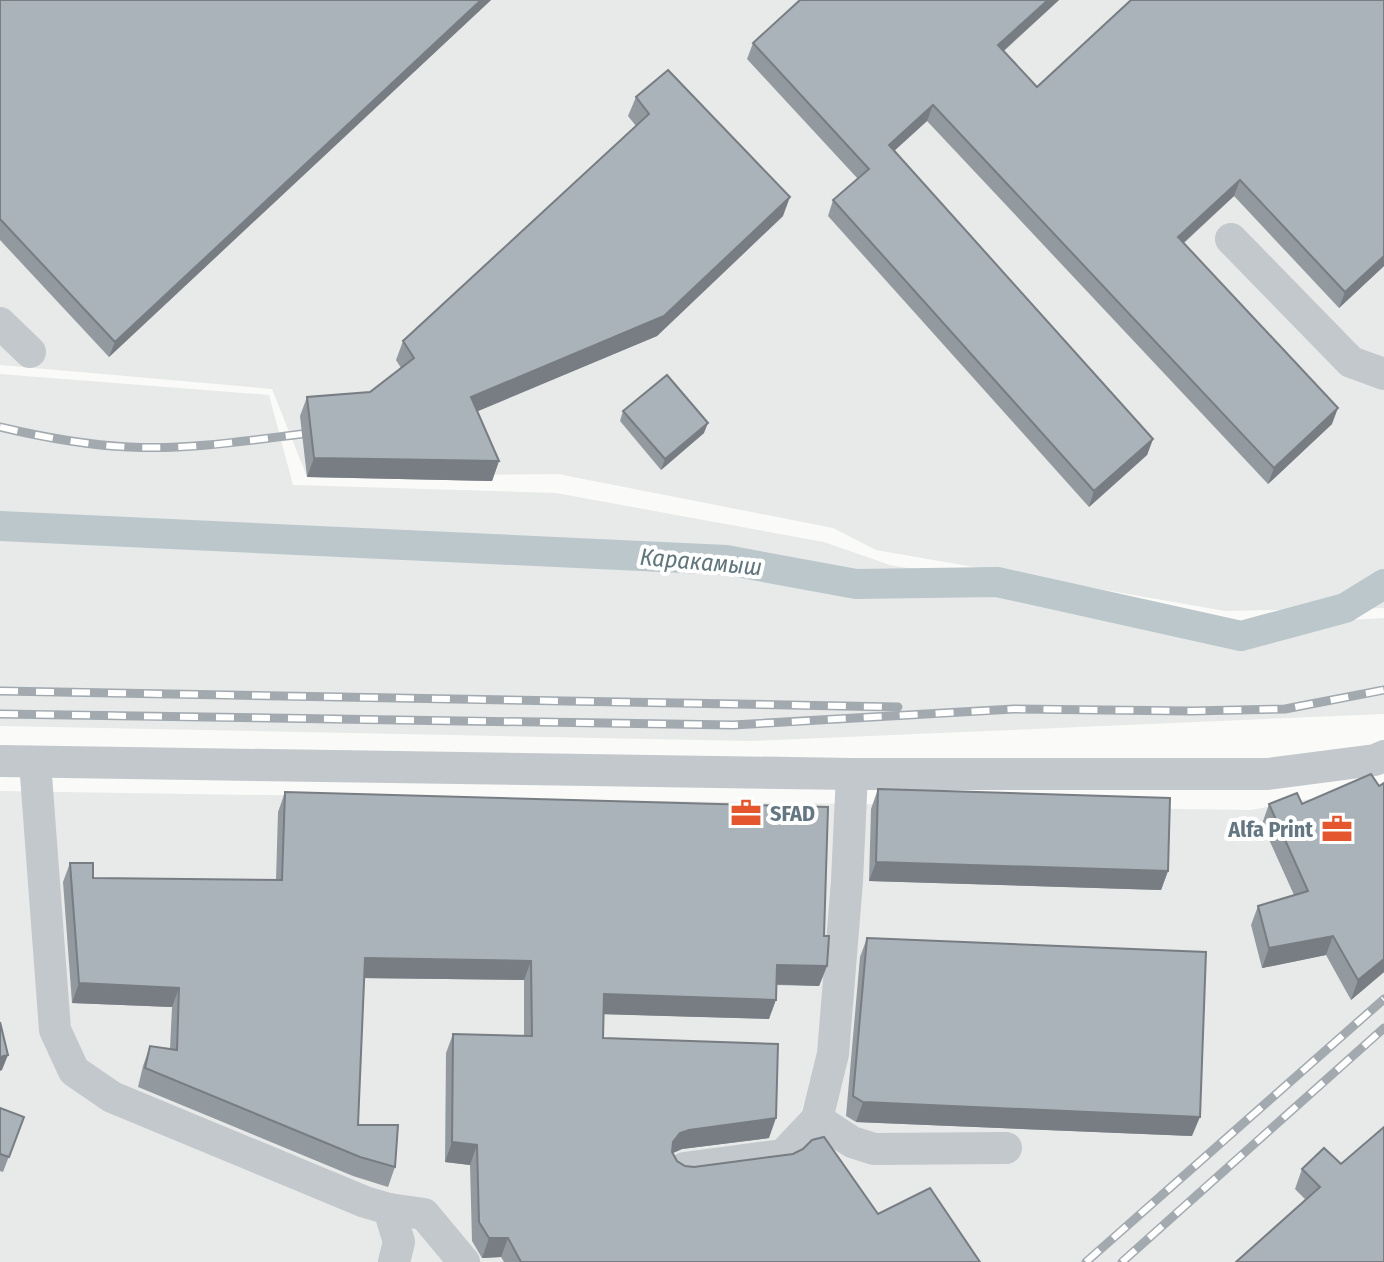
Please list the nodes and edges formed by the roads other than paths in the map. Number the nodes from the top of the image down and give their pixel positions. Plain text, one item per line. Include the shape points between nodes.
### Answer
1 (1231, 239) dead end
2 (0, 323) edge
3 (30, 352) dead end
4 (1384, 374) edge
5 (1384, 756) edge
6 (0, 761) edge
7 (35, 762) junction
8 (852, 774) junction
9 (817, 1119) junction
10 (1006, 1148) dead end
11 (684, 1168) edge
12 (389, 1209) junction
13 (394, 1262) edge
14 (464, 1262) edge

1 - 4 street via 1351,362
2 - 3 street
5 - 8 street via 1268,774
6 - 7 street
7 - 8 street
7 - 12 street via 55,1030 74,1071 112,1097
8 - 9 street via 833,1054
9 - 10 street via 852,1142 874,1149
9 - 11 street via 783,1155
12 - 13 street via 399,1242
12 - 14 street via 424,1214

